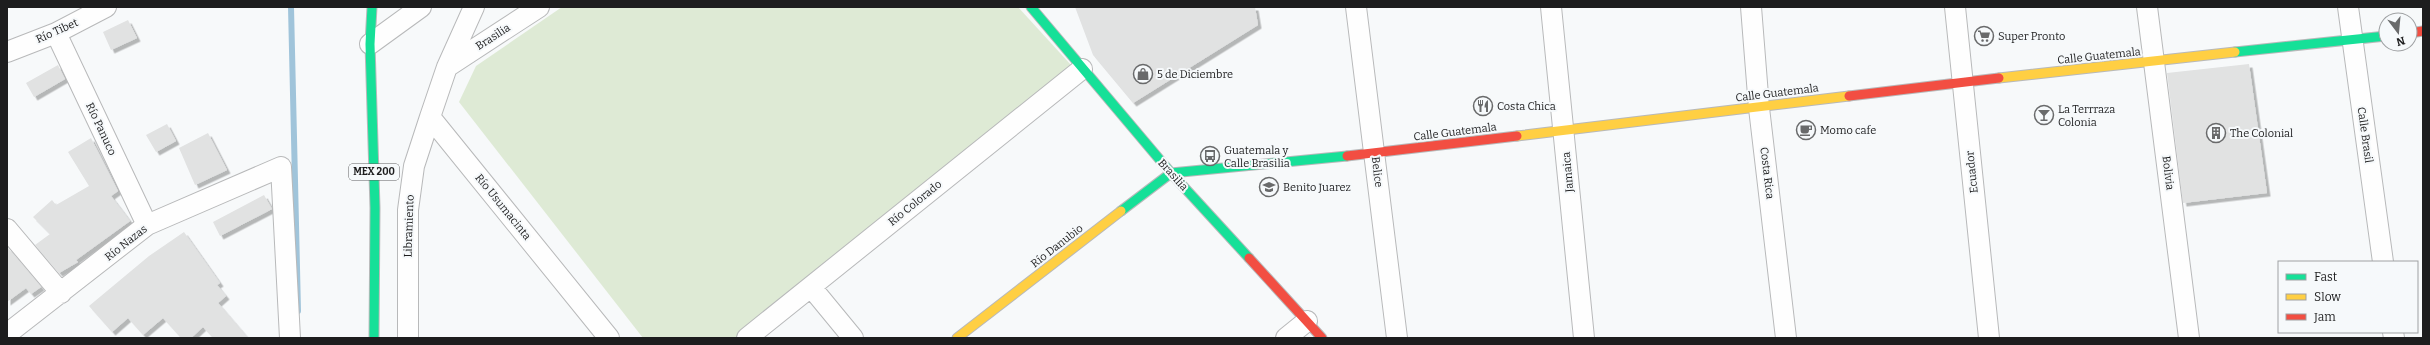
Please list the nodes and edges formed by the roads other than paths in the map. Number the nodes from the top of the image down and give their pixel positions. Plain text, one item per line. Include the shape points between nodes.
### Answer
1 (106, 7) edge
2 (372, 7) edge
3 (421, 7) edge
4 (474, 7) edge
5 (539, 7) edge
6 (1031, 7) edge
7 (1356, 7) edge
8 (1551, 7) edge
9 (1751, 7) edge
10 (1955, 7) edge
11 (2147, 7) edge
12 (2348, 7) edge
13 (56, 33) junction
14 (2378, 37) edge
15 (2352, 40) junction
16 (370, 44) junction
17 (7, 52) edge
18 (2154, 63) junction
19 (447, 67) junction
20 (1082, 69) junction
21 (1963, 82) junction
22 (1759, 108) junction
23 (430, 117) junction
24 (1564, 131) junction
25 (1375, 153) junction
26 (1171, 173) junction
27 (147, 225) junction
28 (7, 229) edge
29 (2383, 261) edge
30 (811, 287) junction
31 (62, 293) junction
32 (1307, 321) junction
33 (7, 334) edge
34 (290, 338) edge
35 (374, 338) edge
36 (408, 338) edge
37 (609, 338) edge
38 (747, 338) edge
39 (853, 338) edge
40 (957, 338) edge
41 (1286, 338) edge
42 (1322, 338) edge
43 (1397, 338) edge
44 (1584, 338) edge
45 (1786, 338) edge
46 (1989, 338) edge
47 (2189, 338) edge

1 - 13 street, Río Tibet
2 - 16 street, MEX 200
3 - 16 street
4 - 19 street
5 - 19 street, Brasilia
6 - 20 street, Brasilia
7 - 25 street, Belice
8 - 24 street, Jamaica
9 - 22 street, Costa Rica
10 - 21 street, Ecuador
11 - 18 street, Bolivia
12 - 15 street, Calle Brasil
13 - 17 street, Río Tibet
13 - 27 street, Río Panuco
14 - 15 street, Calle Guatemala
15 - 18 street, Calle Guatemala
15 - 29 street, Calle Brasil
16 - 35 street, MEX 200 via 375,208
18 - 21 street, Calle Guatemala
18 - 47 street, Bolivia
19 - 23 street
20 - 26 street, Brasilia
20 - 30 street, Río Colorado
21 - 22 street, Calle Guatemala
21 - 46 street, Ecuador
22 - 24 street, Calle Guatemala
22 - 45 street, Costa Rica
23 - 36 street, Libramiento via 414,166 408,210
23 - 37 street, Río Usumacinta
24 - 25 street, Calle Guatemala
24 - 44 street, Jamaica
25 - 26 street, Calle Guatemala
25 - 43 street, Belice
26 - 32 street, Brasilia
26 - 40 street, Río Danubio
27 - 31 street, Río Nazas
27 - 34 street, Río Nazas via 281,167
28 - 31 street
30 - 38 street, Río Colorado
30 - 39 street
31 - 33 street, Río Nazas
32 - 41 street
32 - 42 street, Brasilia

